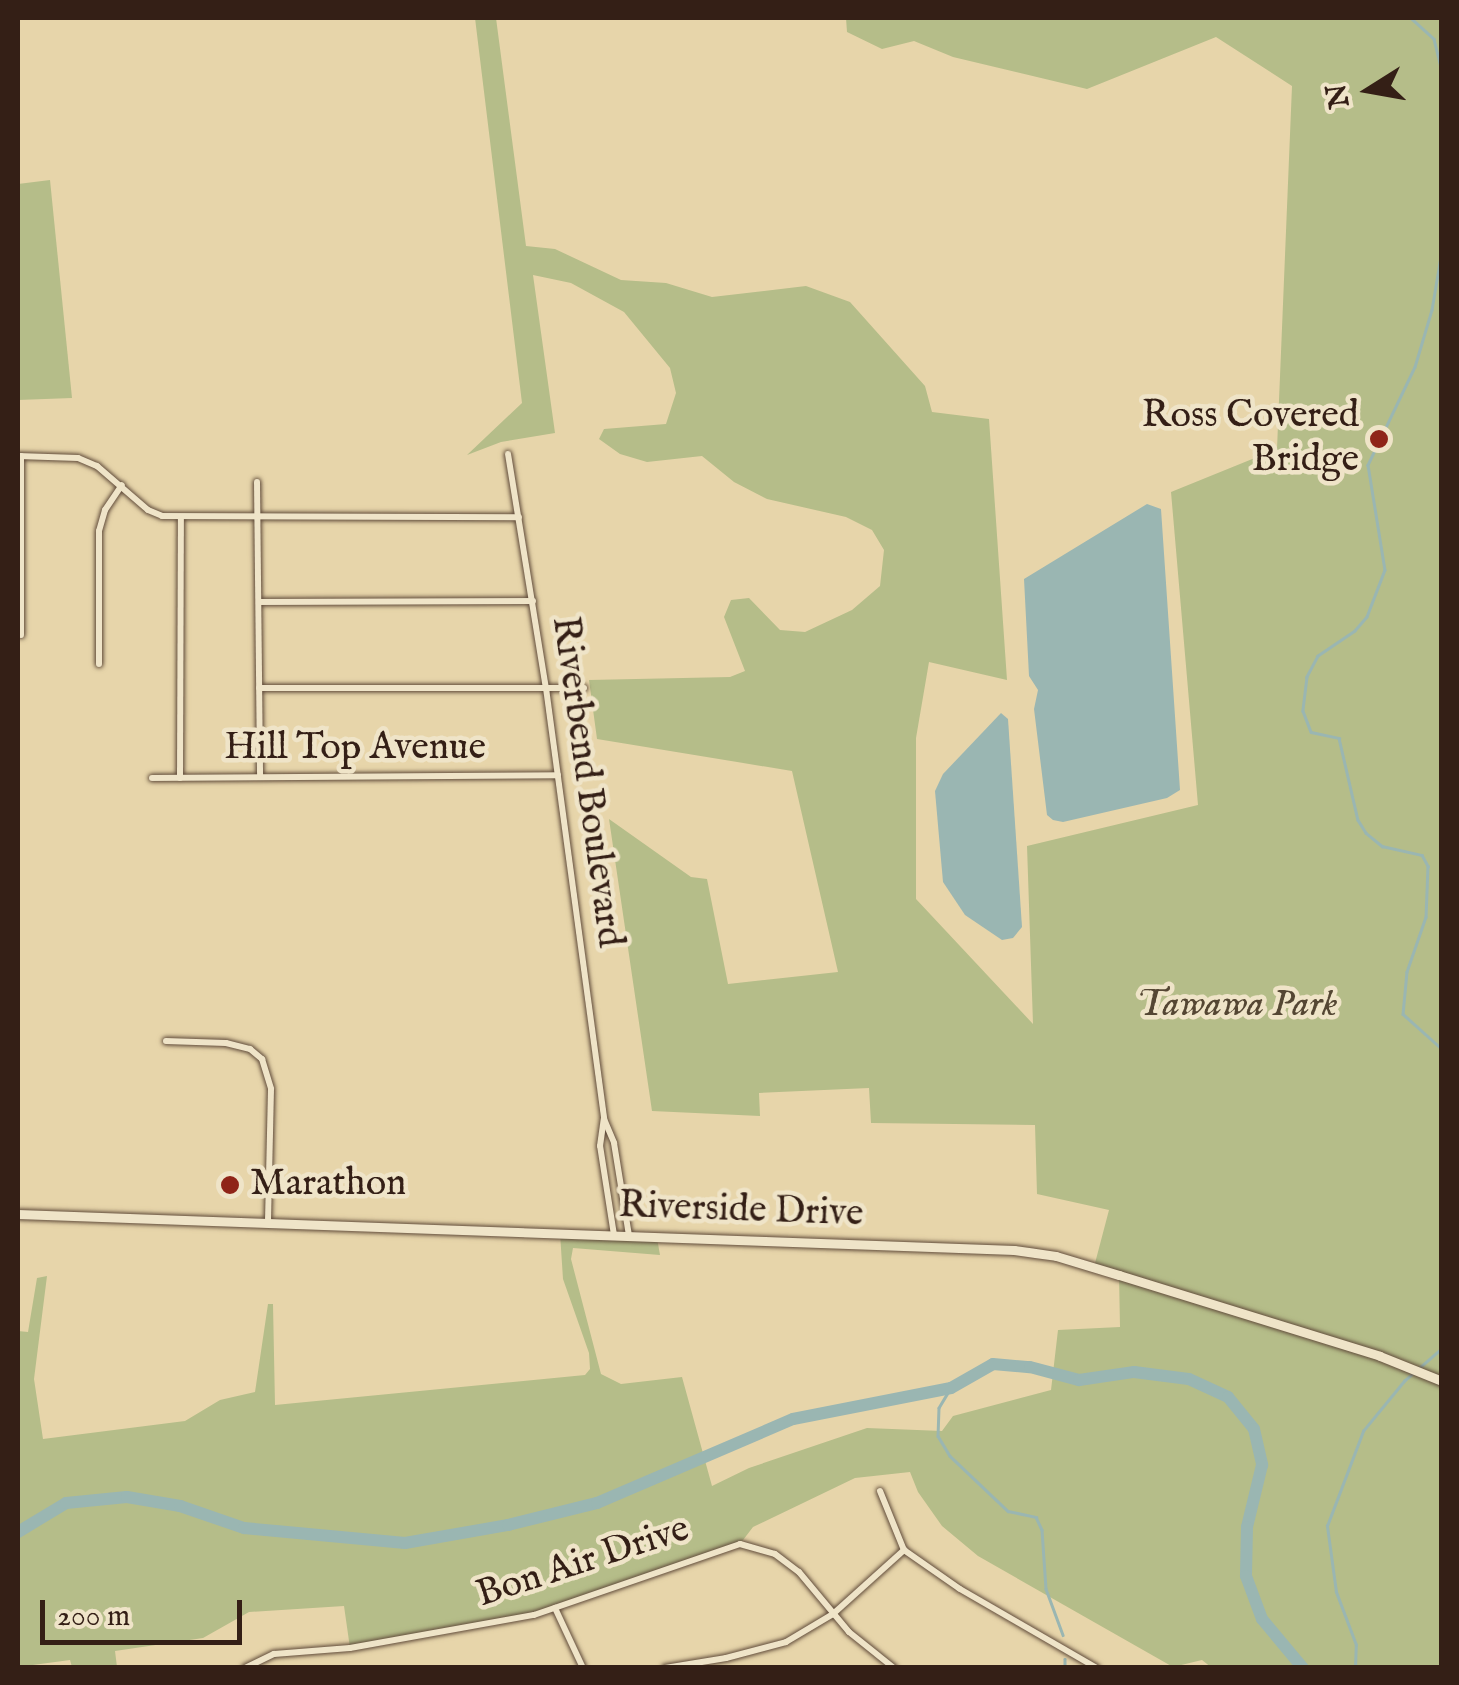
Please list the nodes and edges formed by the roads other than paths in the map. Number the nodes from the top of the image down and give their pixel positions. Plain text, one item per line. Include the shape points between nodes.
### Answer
1 (508, 454) dead end
2 (19, 456) edge
3 (257, 482) dead end
4 (122, 485) junction
5 (259, 516) junction
6 (519, 517) junction
7 (182, 518) junction
8 (533, 601) junction
9 (260, 602) junction
10 (21, 636) dead end
11 (99, 664) dead end
12 (260, 688) junction
13 (546, 688) junction
14 (584, 688) dead end
15 (558, 775) junction
16 (152, 778) dead end
17 (180, 778) junction
18 (260, 778) junction
19 (166, 1041) dead end
20 (604, 1119) junction
21 (18, 1214) edge
22 (268, 1222) junction
23 (614, 1236) junction
24 (629, 1236) junction
25 (1437, 1379) edge
26 (880, 1491) dead end
27 (904, 1550) junction
28 (555, 1608) junction
29 (834, 1614) junction
30 (246, 1668) edge
31 (584, 1668) edge
32 (665, 1668) edge
33 (894, 1668) edge
34 (1098, 1668) edge

1 - 6 street, Riverbend Boulevard
2 - 4 street via 78,458
2 - 10 street
3 - 5 street
4 - 7 street via 148,510
4 - 11 street via 99,531
5 - 6 street
5 - 7 street
5 - 9 street
6 - 8 street, Riverbend Boulevard
7 - 17 street
8 - 9 street
8 - 13 street, Riverbend Boulevard
9 - 12 street
12 - 13 street
12 - 18 street
13 - 14 street
13 - 15 street, Riverbend Boulevard
15 - 18 street, Hill Top Avenue
15 - 20 street, Riverbend Boulevard
16 - 17 street, Hill Top Avenue
17 - 18 street, Hill Top Avenue
19 - 22 street via 226,1043 262,1059 271,1090
20 - 23 street via 600,1146
20 - 24 street
21 - 22 main road, Riverside Drive
22 - 23 main road, Riverside Drive
23 - 24 main road, Riverside Drive
24 - 25 main road, Riverside Drive via 1042,1254
26 - 27 street
27 - 29 street
27 - 34 street
28 - 29 street, Bon Air Drive via 740,1544 775,1554
28 - 30 street, Bon Air Drive via 427,1636 274,1654
28 - 31 street
29 - 32 street via 773,1646
29 - 33 street, Bon Air Drive

